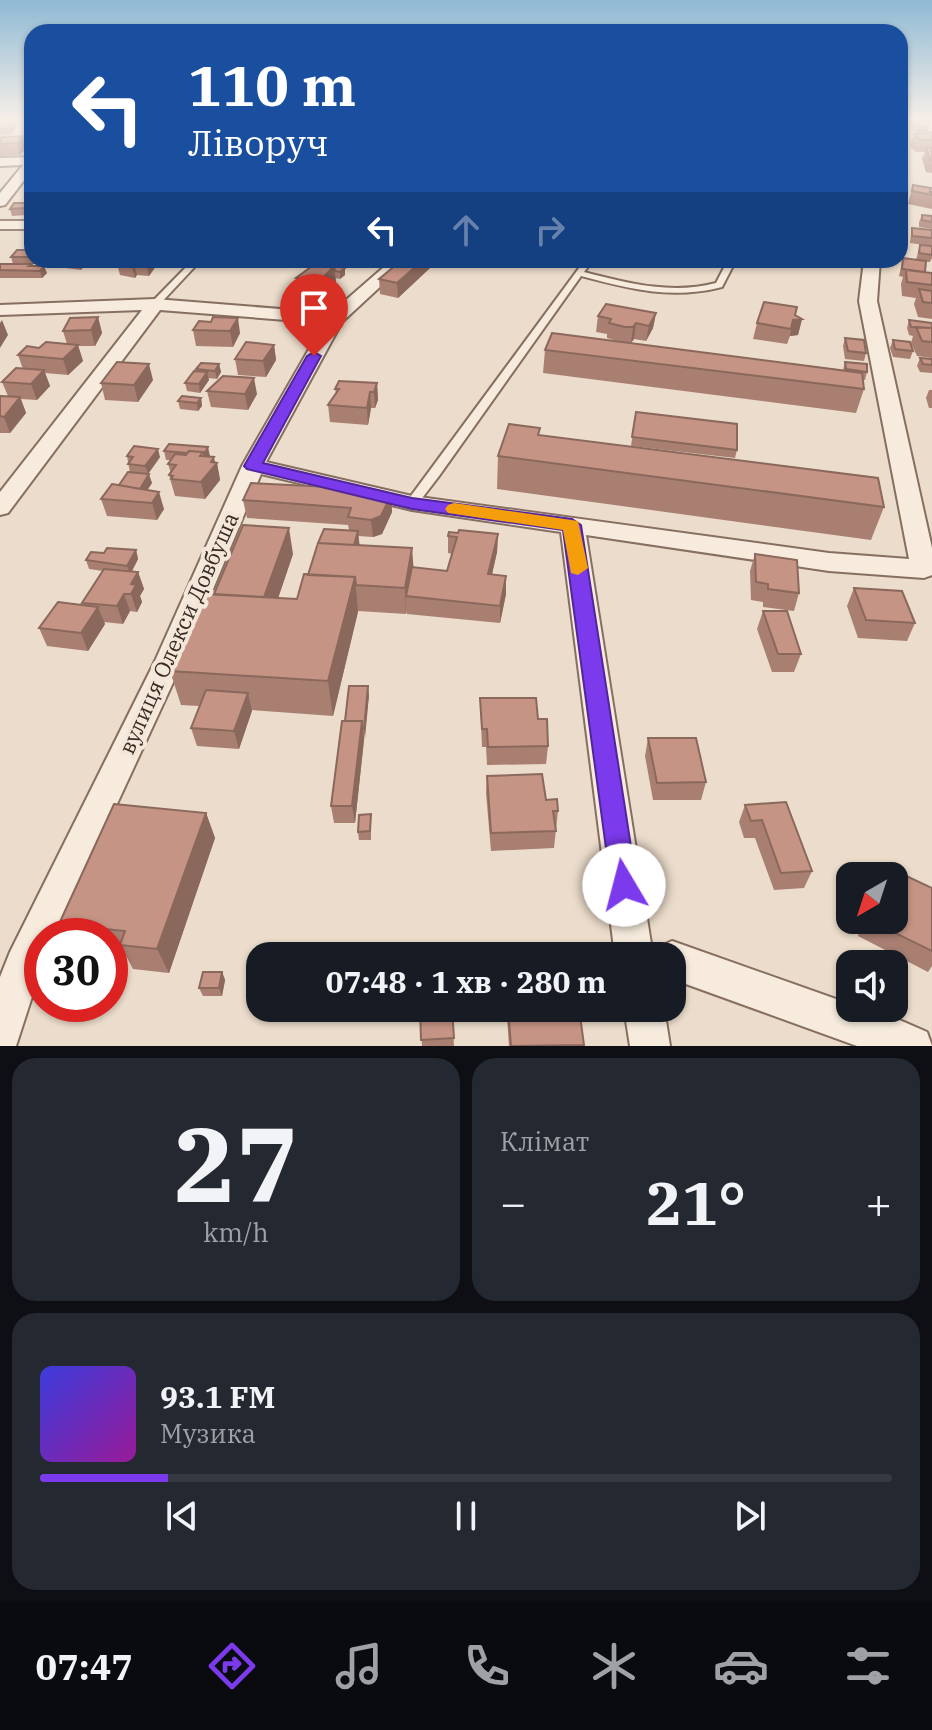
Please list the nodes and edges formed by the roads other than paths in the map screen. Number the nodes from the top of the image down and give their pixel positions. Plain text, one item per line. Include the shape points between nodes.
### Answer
1 (24, 172) edge
2 (0, 202) edge
3 (0, 225) edge
4 (24, 225) edge
5 (189, 268) edge
6 (392, 268) edge
7 (583, 268) edge
8 (728, 268) edge
9 (871, 268) edge
10 (579, 273) junction
11 (155, 304) junction
12 (0, 310) edge
13 (335, 319) junction
14 (253, 466) junction
15 (412, 503) junction
16 (0, 508) edge
17 (572, 525) junction
18 (928, 574) edge
19 (641, 942) edge
20 (686, 965) edge
21 (12, 966) edge
22 (646, 1022) edge
23 (0, 1035) edge
24 (650, 1046) edge
25 (913, 1046) edge

1 - 2 street
3 - 4 street
5 - 11 lane
6 - 13 street, вулиця Олекси Довбуша
7 - 10 lane
8 - 10 lane via 719,285 689,291 638,287
9 - 18 street via 868,301
10 - 15 lane
11 - 12 street
11 - 13 street
11 - 16 street
13 - 14 street, вулиця Олекси Довбуша
14 - 15 street
14 - 21 street, вулиця Олекси Довбуша via 169,661
15 - 17 street
17 - 18 street
17 - 19 street
20 - 25 street
21 - 23 street, вулиця Олекси Довбуша
22 - 24 street

